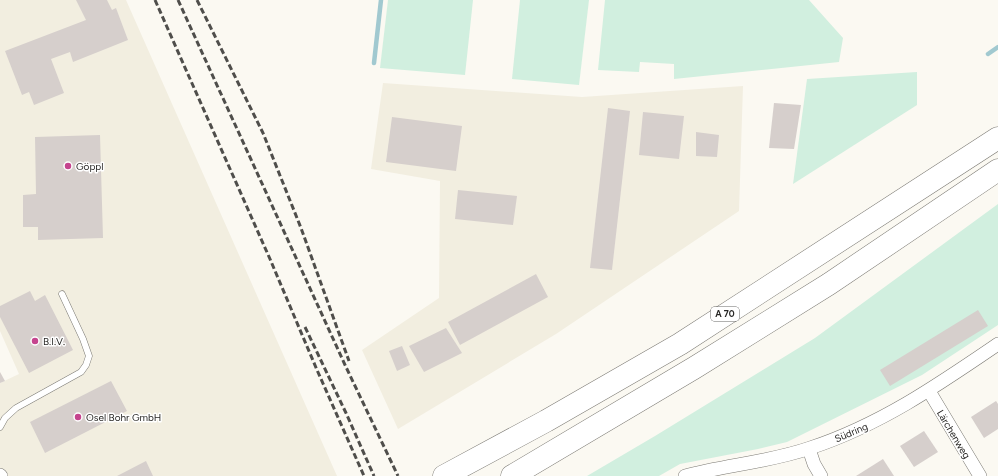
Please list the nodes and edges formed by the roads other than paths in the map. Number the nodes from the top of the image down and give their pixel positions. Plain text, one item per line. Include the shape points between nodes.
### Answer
1 (998, 138) edge
2 (998, 170) edge
3 (62, 294) dead end
4 (998, 344) edge
5 (929, 391) junction
6 (0, 427) edge
7 (809, 449) junction
8 (444, 476) edge
9 (512, 476) edge
10 (685, 476) edge
11 (821, 476) edge
12 (980, 476) edge

1 - 8 highway, A 70 via 680,344
2 - 9 highway via 829,284 688,372
3 - 6 lane via 89,356 86,365 81,372 16,408
4 - 5 street, Südring
5 - 7 street, Südring via 866,426
5 - 12 street, Lärchenweg
7 - 10 street, Südring
7 - 11 street

